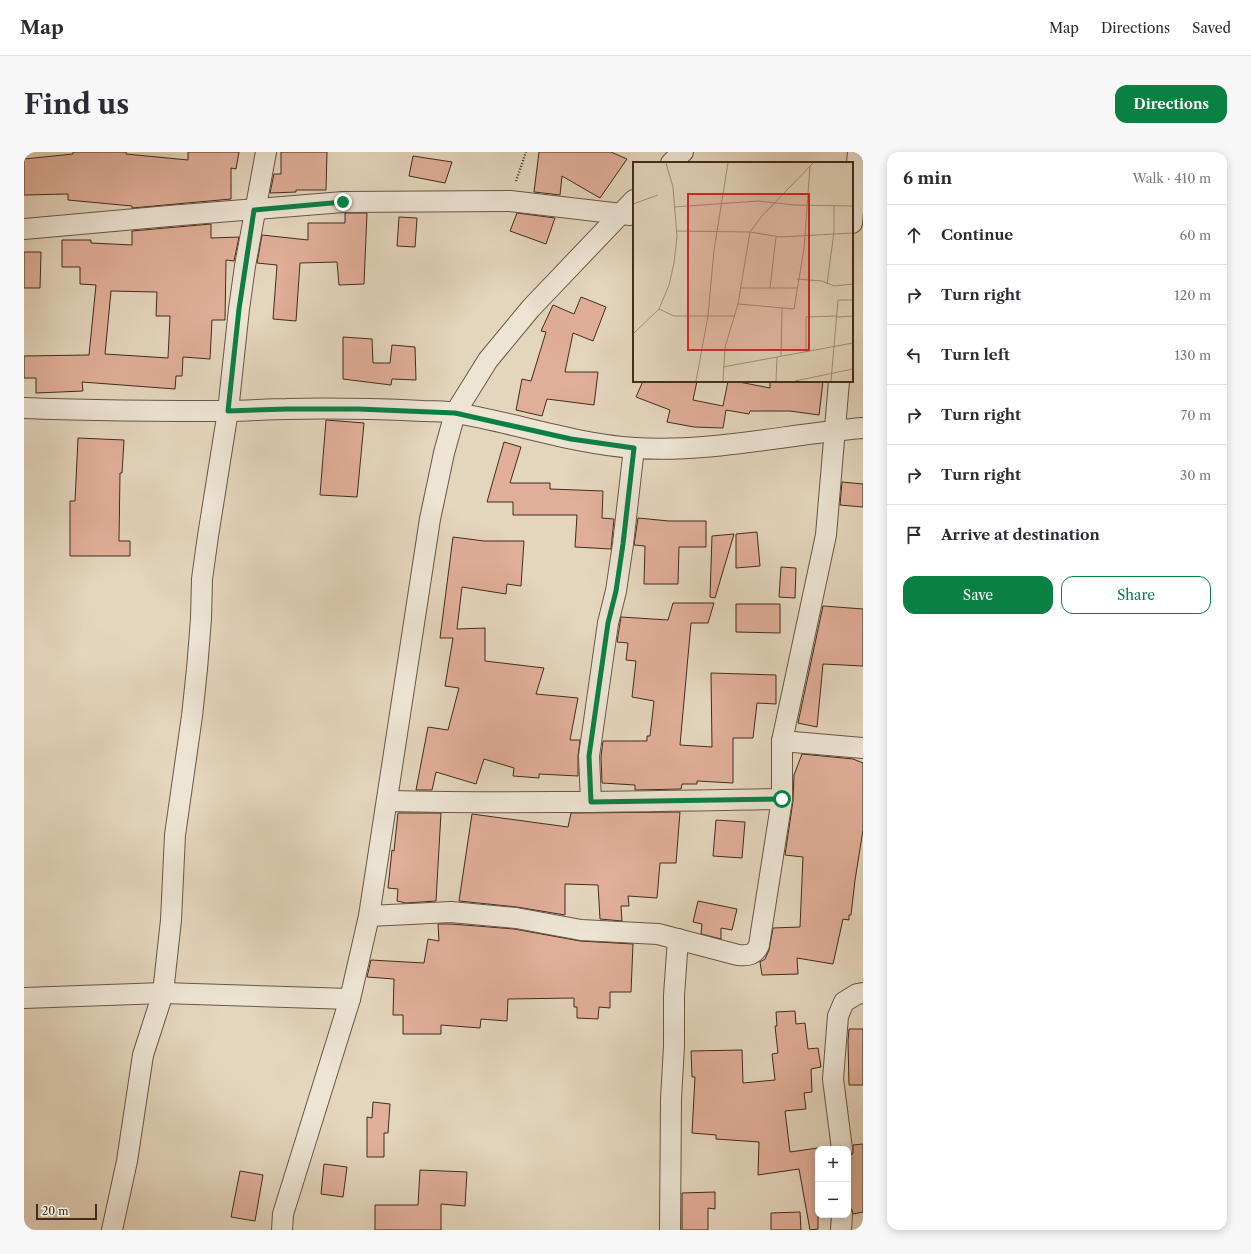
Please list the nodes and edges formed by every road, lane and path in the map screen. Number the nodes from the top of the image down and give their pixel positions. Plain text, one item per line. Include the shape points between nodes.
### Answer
1 (266, 152) edge
2 (526, 152) edge
3 (683, 152) edge
4 (858, 152) edge
5 (672, 162) edge
6 (510, 201) junction
7 (254, 210) junction
8 (630, 210) edge
9 (853, 211) edge
10 (24, 229) edge
11 (839, 382) edge
12 (24, 408) edge
13 (228, 411) junction
14 (455, 413) junction
15 (863, 428) edge
16 (835, 430) junction
17 (634, 448) junction
18 (782, 741) junction
19 (863, 748) edge
20 (782, 799) junction
21 (387, 801) junction
22 (591, 802) junction
23 (369, 916) junction
24 (678, 940) junction
25 (163, 993) junction
26 (863, 993) edge
27 (24, 998) edge
28 (350, 999) junction
29 (842, 1146) edge
30 (842, 1218) edge
31 (112, 1230) edge
32 (282, 1230) edge
33 (670, 1230) edge
34 (841, 1230) edge

1 - 7 street
2 - 6 path
3 - 5 street
4 - 9 street
6 - 7 street via 343,202
6 - 8 street
7 - 10 street
7 - 13 street via 239,309
8 - 14 street via 531,308 488,360
11 - 16 street
12 - 13 street
13 - 14 street via 338,409
13 - 25 street via 202,579 194,693 175,835 171,920
14 - 17 street via 571,439
14 - 21 street via 430,519
15 - 16 street
16 - 17 street via 757,442 665,449
16 - 18 street via 826,535
17 - 22 street via 623,544 608,623 589,756
18 - 19 street
18 - 20 street
20 - 22 street
20 - 24 street via 757,950 752,955 745,956
21 - 22 street
21 - 23 street
23 - 24 street via 451,912 516,918 581,930 658,934
23 - 28 street
24 - 33 street via 671,1099
25 - 27 street
25 - 28 street
25 - 31 street via 143,1056 127,1161
26 - 29 street via 844,1002 838,1016 833,1079
28 - 32 street via 283,1214
30 - 34 street

